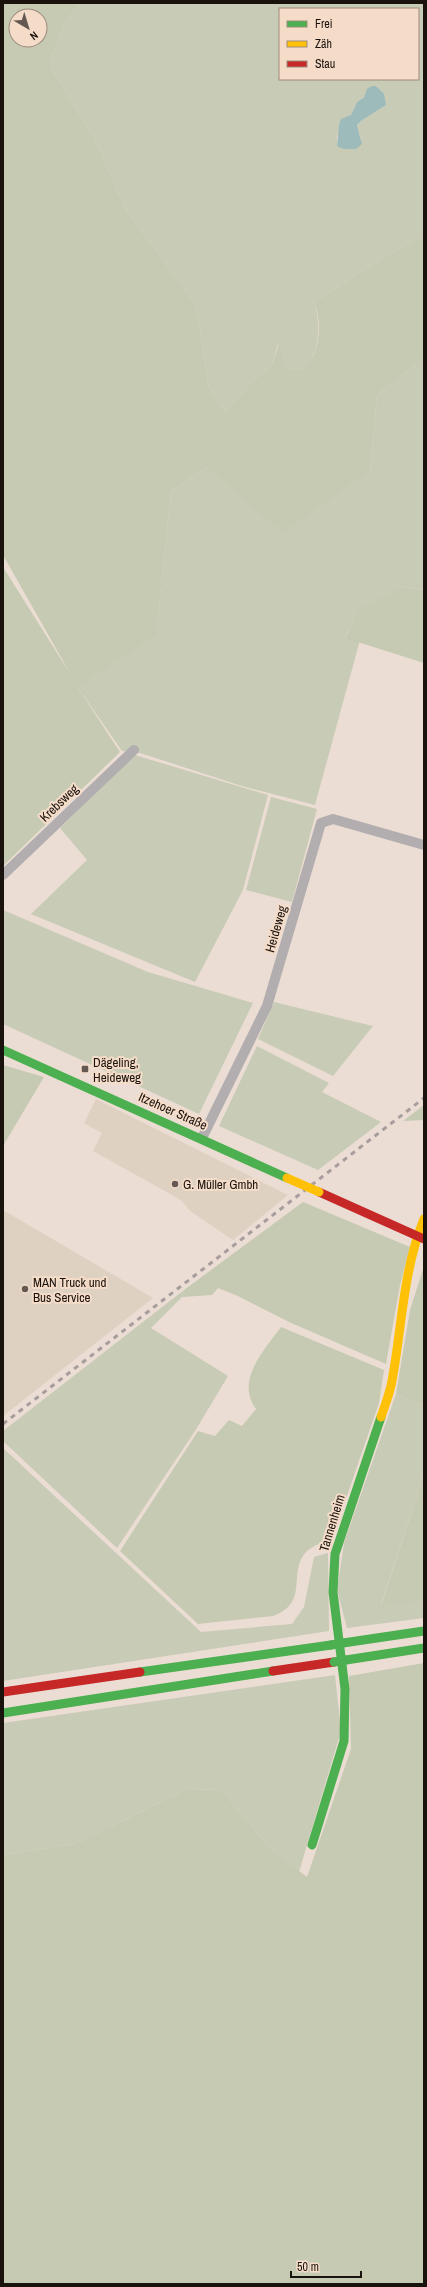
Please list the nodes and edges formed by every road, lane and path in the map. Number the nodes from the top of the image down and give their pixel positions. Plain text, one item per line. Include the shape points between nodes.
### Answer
1 (134, 750) dead end
2 (424, 845) edge
3 (3, 875) edge
4 (3, 1050) edge
5 (202, 1138) junction
6 (424, 1219) edge
7 (421, 1237) edge
8 (424, 1631) edge
9 (424, 1648) edge
10 (3, 1692) edge
11 (3, 1713) edge
12 (312, 1845) dead end

1 - 3 street, Krebsweg
2 - 5 street, Heideweg via 332,819 321,823 267,1006
4 - 5 main road, Itzehoer Straße
5 - 7 main road, Itzehoer Straße, bridge
6 - 7 main road, Tannenheim
7 - 12 main road, Tannenheim via 402,1307 392,1383 335,1554 332,1592 345,1689 345,1731
8 - 10 main road, bridge
9 - 11 main road, bridge

